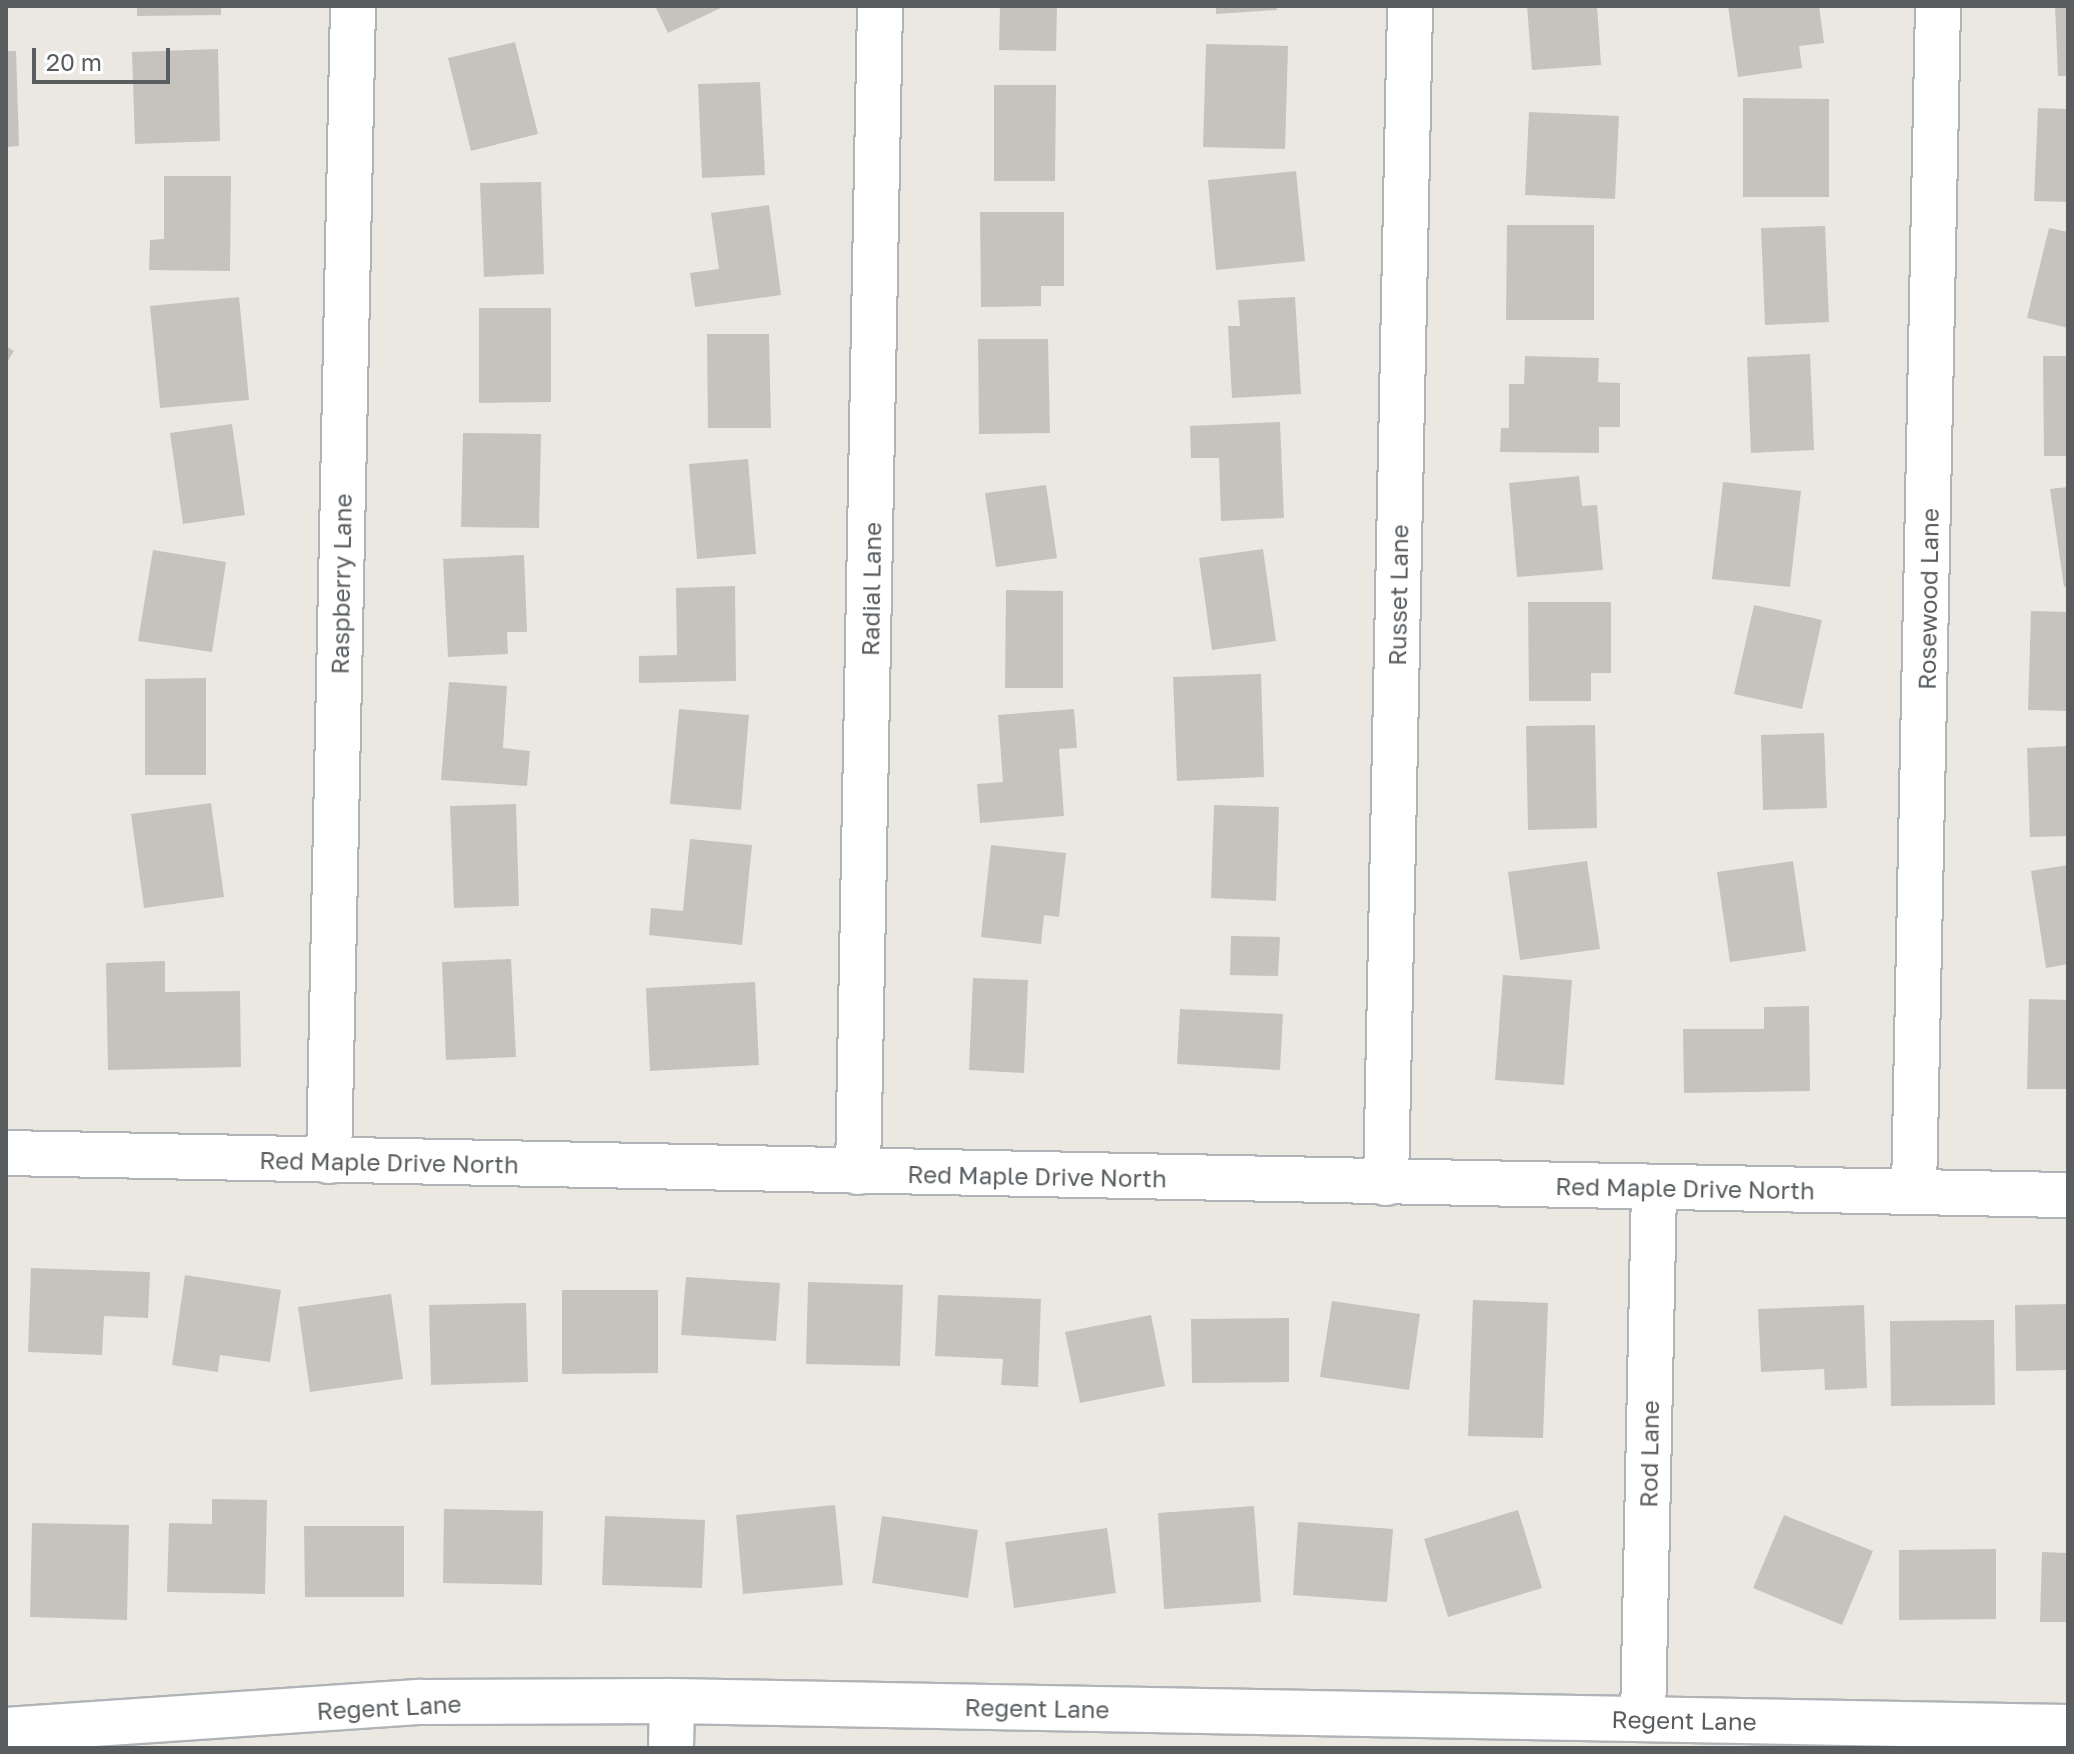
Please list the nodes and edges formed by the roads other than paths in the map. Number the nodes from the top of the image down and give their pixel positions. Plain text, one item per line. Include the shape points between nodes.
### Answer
1 (353, 6) edge
2 (880, 6) edge
3 (1410, 6) edge
4 (1938, 6) edge
5 (6, 1153) edge
6 (329, 1161) junction
7 (858, 1172) junction
8 (1386, 1183) junction
9 (1654, 1188) junction
10 (1914, 1191) junction
11 (2068, 1195) edge
12 (672, 1701) junction
13 (1643, 1719) junction
14 (2068, 1727) edge
15 (6, 1730) edge
16 (1273, 1731) edge
17 (128, 1736) edge
18 (671, 1748) edge

1 - 6 street, Raspberry Lane
2 - 7 street, Radial Lane
3 - 8 street, Russet Lane
4 - 10 street, Rosewood Lane
5 - 6 street, Red Maple Drive North
6 - 7 street, Red Maple Drive North
7 - 8 street, Red Maple Drive North
8 - 9 street, Red Maple Drive North
9 - 10 street, Red Maple Drive North
9 - 13 street, Rod Lane
10 - 11 street, Red Maple Drive North
12 - 16 street, Regent Lane
12 - 17 street, Regent Lane via 421,1702
12 - 18 street
13 - 14 street, Regent Lane
13 - 16 street, Regent Lane
15 - 17 street, Regent Lane

